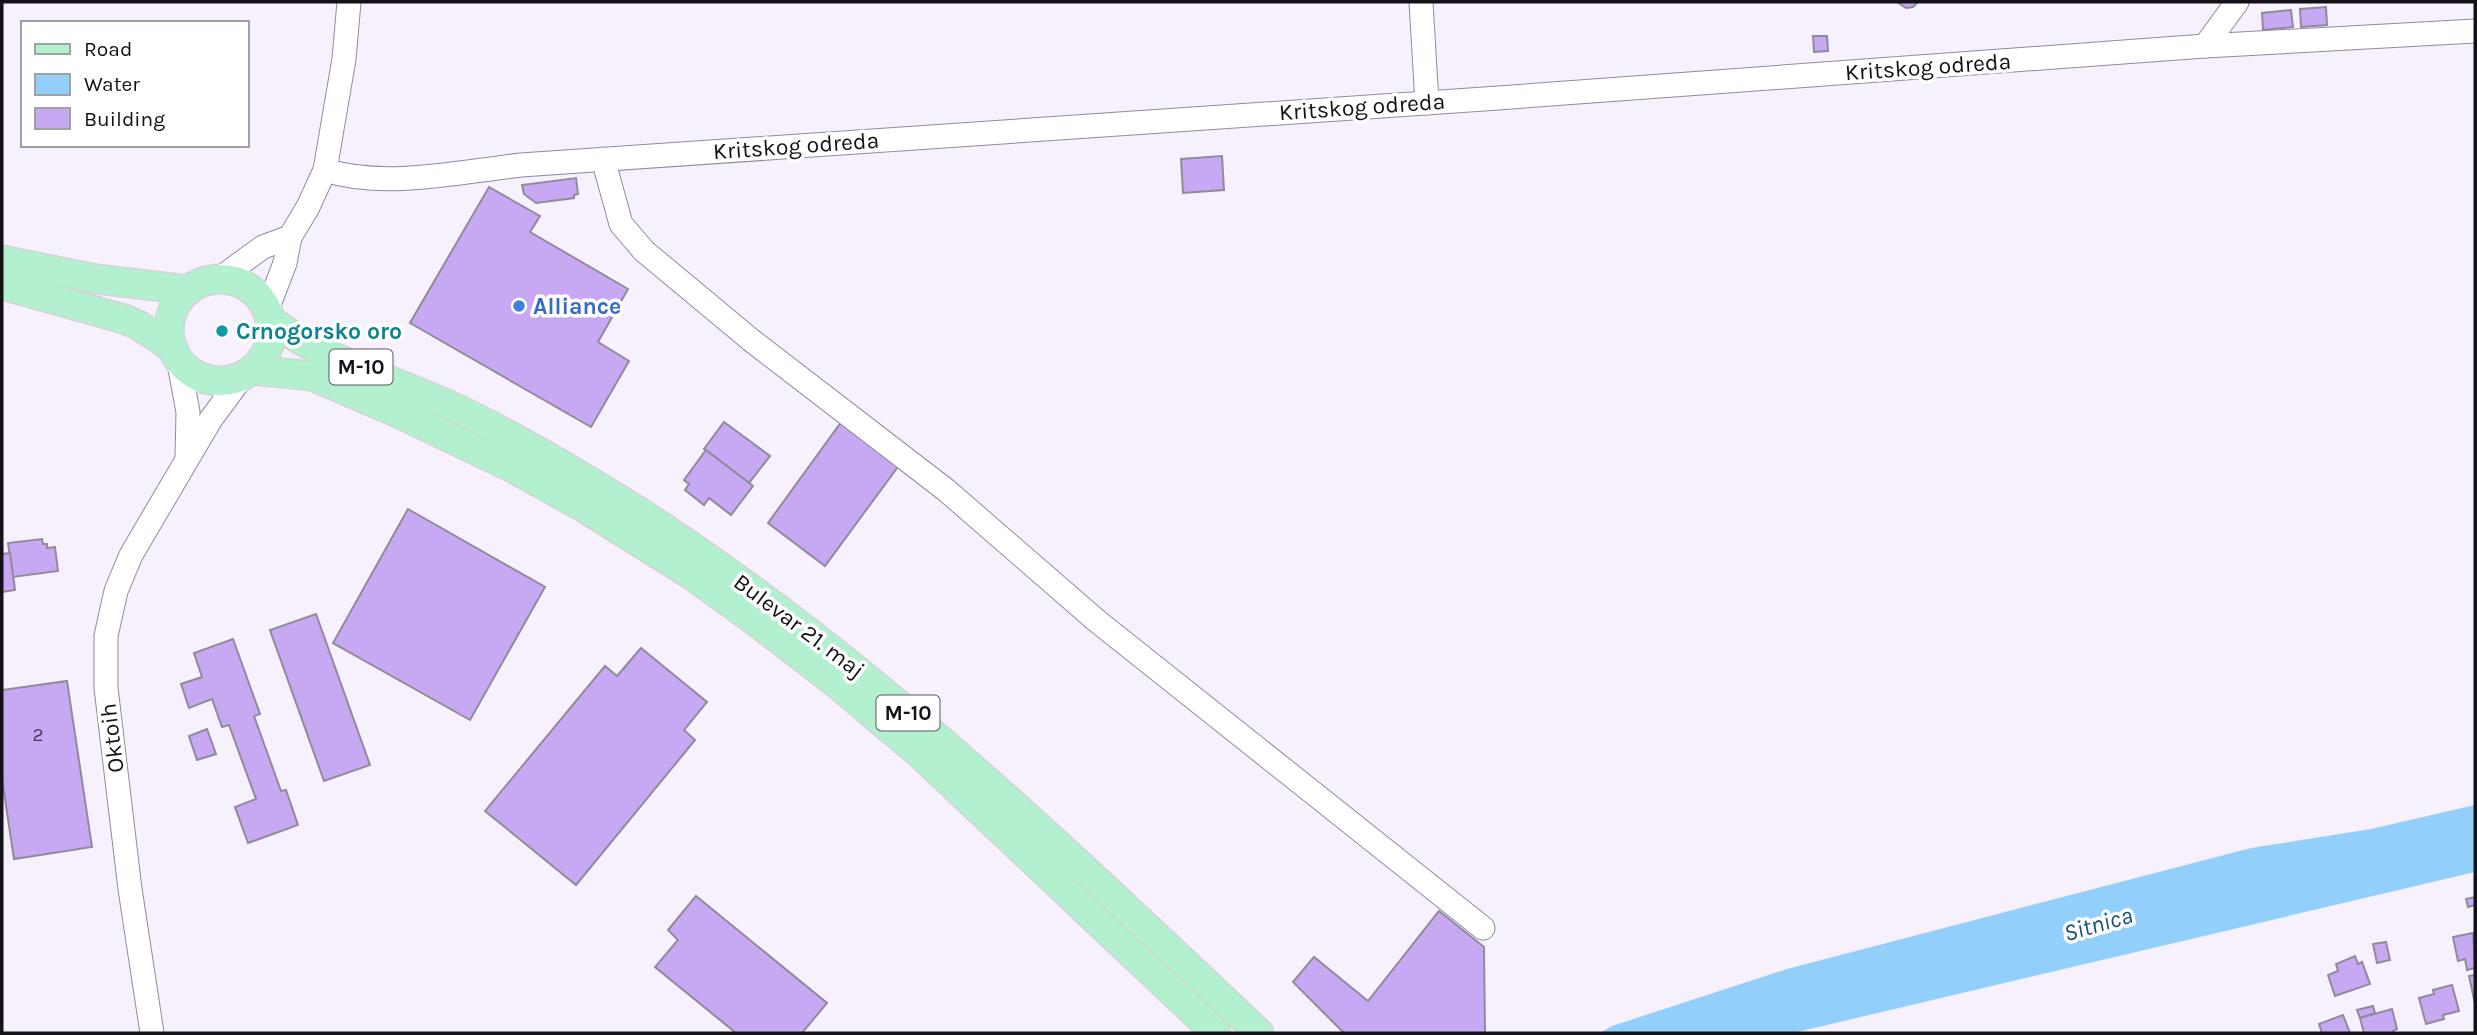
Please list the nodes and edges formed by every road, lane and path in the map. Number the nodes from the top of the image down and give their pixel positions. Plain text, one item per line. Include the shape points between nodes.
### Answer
1 (349, 2) edge
2 (1421, 2) edge
3 (2237, 2) edge
4 (2475, 31) edge
5 (2205, 46) junction
6 (1427, 103) junction
7 (603, 159) junction
8 (325, 170) junction
9 (290, 237) junction
10 (2, 260) edge
11 (219, 279) junction
12 (2, 285) edge
13 (189, 290) junction
14 (269, 315) junction
15 (176, 353) junction
16 (247, 373) junction
17 (187, 460) junction
18 (1483, 928) dead end
19 (152, 1033) edge
20 (1216, 1033) edge
21 (1259, 1033) edge

1 - 8 street
2 - 6 street
3 - 5 street
4 - 5 street, Kritskog odreda
5 - 6 street, Kritskog odreda
6 - 7 street, Kritskog odreda
7 - 8 street, Kritskog odreda via 377,179
7 - 18 street via 621,224 644,251 751,341 946,490 1097,621
8 - 9 street
9 - 11 street via 263,247
9 - 14 street
10 - 13 main road via 96,279
11 - 13 main road
11 - 14 main road, M-10 via 250,289
12 - 15 main road, M-10 via 124,318
13 - 15 main road via 171,317
14 - 16 main road via 268,347
14 - 21 main road, Bulevar 21. maj / M-10 via 294,338 520,440 638,511 779,608 949,747
15 - 16 main road, M-10 via 201,377 230,380
15 - 17 street, Oktoih via 188,412
16 - 17 street, Oktoih via 211,419
16 - 20 main road, Bulevar 21. maj / M-10 via 312,376 398,413 511,467 690,574 837,684 919,753
17 - 19 street, Oktoih via 123,573 106,645 106,688

